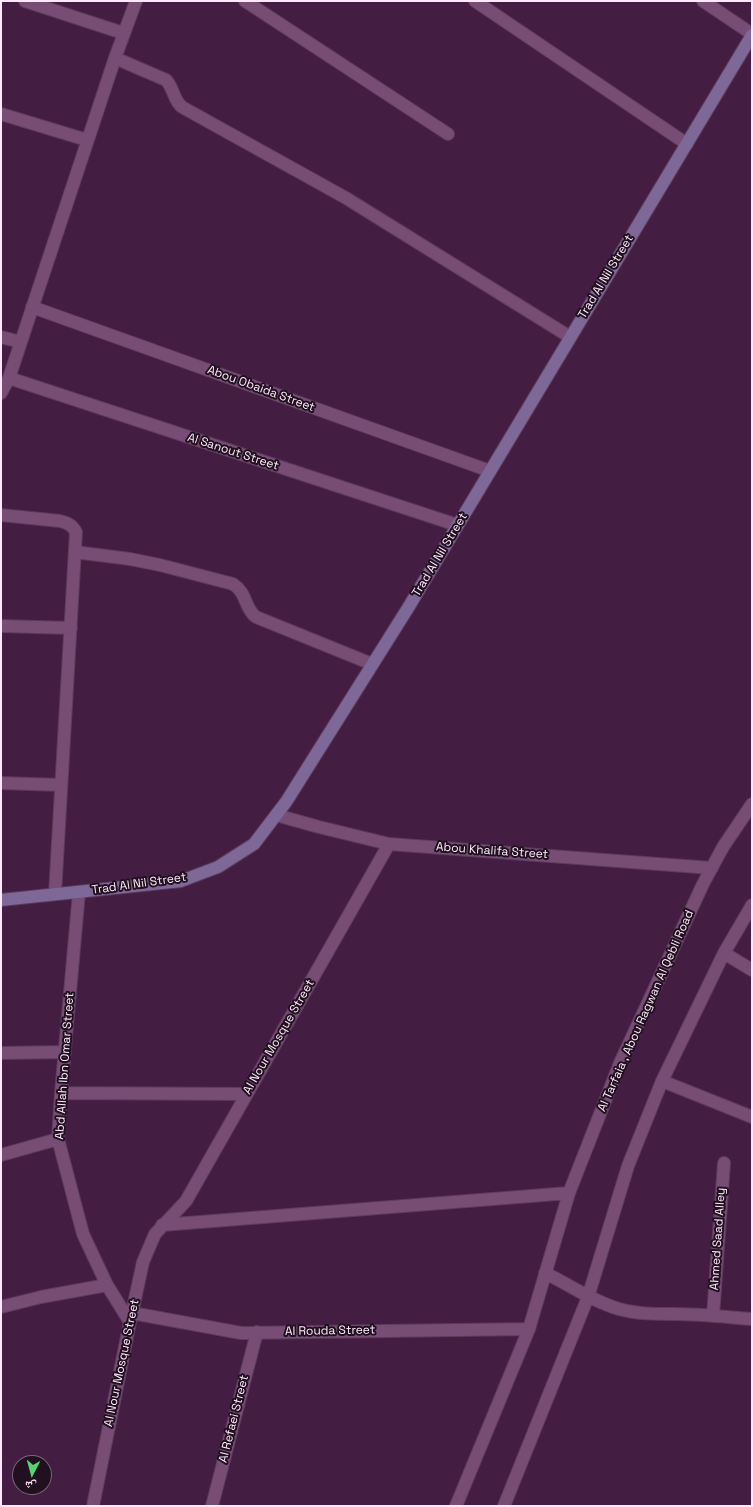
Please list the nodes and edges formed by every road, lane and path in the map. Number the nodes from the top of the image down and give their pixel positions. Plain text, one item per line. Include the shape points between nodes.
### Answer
1 (26, 1) edge
2 (136, 1) edge
3 (245, 1) edge
4 (475, 1) edge
5 (702, 1) edge
6 (123, 33) junction
7 (752, 35) edge
8 (115, 58) junction
9 (1, 114) edge
10 (448, 134) dead end
11 (87, 140) junction
12 (686, 144) junction
13 (32, 307) junction
14 (1, 336) edge
15 (570, 337) junction
16 (21, 342) junction
17 (9, 378) junction
18 (1, 393) edge
19 (490, 471) junction
20 (1, 515) edge
21 (457, 525) junction
22 (75, 552) junction
23 (1, 626) edge
24 (71, 628) junction
25 (372, 664) junction
26 (1, 783) edge
27 (61, 785) junction
28 (752, 804) edge
29 (276, 815) junction
30 (389, 844) junction
31 (712, 868) junction
32 (79, 892) junction
33 (55, 894) junction
34 (1, 901) edge
35 (752, 905) edge
36 (724, 953) junction
37 (752, 970) edge
38 (65, 1052) junction
39 (1, 1053) edge
40 (662, 1081) junction
41 (61, 1093) junction
42 (246, 1094) junction
43 (752, 1117) edge
44 (58, 1139) junction
45 (1, 1155) edge
46 (724, 1163) dead end
47 (569, 1193) junction
48 (162, 1225) junction
49 (545, 1273) junction
50 (107, 1285) junction
51 (588, 1297) junction
52 (1, 1307) edge
53 (713, 1316) junction
54 (131, 1317) junction
55 (752, 1319) edge
56 (529, 1329) junction
57 (256, 1332) junction
58 (93, 1506) edge
59 (212, 1506) edge
60 (456, 1506) edge
61 (504, 1506) edge

1 - 6 street
2 - 6 street
3 - 10 street
4 - 12 street
5 - 7 street
6 - 8 street
7 - 12 street, Trad Al Nil Street
8 - 11 street
8 - 15 street via 166,80 172,87 175,100 182,107 346,198
9 - 11 street
11 - 13 street
12 - 15 street, Trad Al Nil Street
13 - 16 street
13 - 19 street, Abou Obaida Street
14 - 16 street
15 - 19 street, Trad Al Nil Street
16 - 17 street
17 - 18 street
17 - 21 street, Al Sanout Street
19 - 21 street, Trad Al Nil Street
20 - 22 street via 68,523 76,532
21 - 25 street, Trad Al Nil Street
22 - 24 street
22 - 25 street via 160,565 233,584 242,591 256,617
23 - 24 street
24 - 27 street
25 - 29 street, Trad Al Nil Street
26 - 27 street
27 - 33 street
28 - 31 street, Al Tarfaia , Abou Ragwan Al Qebli Road
29 - 30 street, Abou Khalifa Street
29 - 32 street, Trad Al Nil Street via 254,844 218,867 181,880
30 - 31 street, Abou Khalifa Street
30 - 42 street, Al Nour Mosque Street
31 - 47 street, Al Tarfaia , Abou Ragwan Al Qebli Road via 620,1063
32 - 33 street, Trad Al Nil Street
32 - 38 street, Abd Allah Ibn Omar Street
33 - 34 street, Trad Al Nil Street
35 - 36 street
36 - 37 street
36 - 40 street
38 - 39 street
38 - 41 street, Abd Allah Ibn Omar Street
40 - 43 street
40 - 51 street via 628,1166
41 - 42 street
41 - 44 street, Abd Allah Ibn Omar Street
42 - 48 street, Al Nour Mosque Street via 186,1201
44 - 45 street
44 - 50 street, Abd Allah Ibn Omar Street via 83,1234
46 - 53 street, Ahmed Saad Alley
47 - 48 street
47 - 49 street, Al Tarfaia , Abou Ragwan Al Qebli Road
48 - 54 street, Al Nour Mosque Street via 148,1247
49 - 51 street
49 - 56 street, Al Tarfaia , Abou Ragwan Al Qebli Road
50 - 52 street
50 - 54 street, Abd Allah Ibn Omar Street
51 - 53 street via 620,1310 637,1313
51 - 61 street
53 - 55 street
54 - 57 street, Al Rouda Street via 226,1331
54 - 58 street, Al Nour Mosque Street
56 - 57 street, Al Rouda Street
56 - 60 street, Al Tarfaia , Abou Ragwan Al Qebli Road
57 - 59 street, Al Refaei Street

